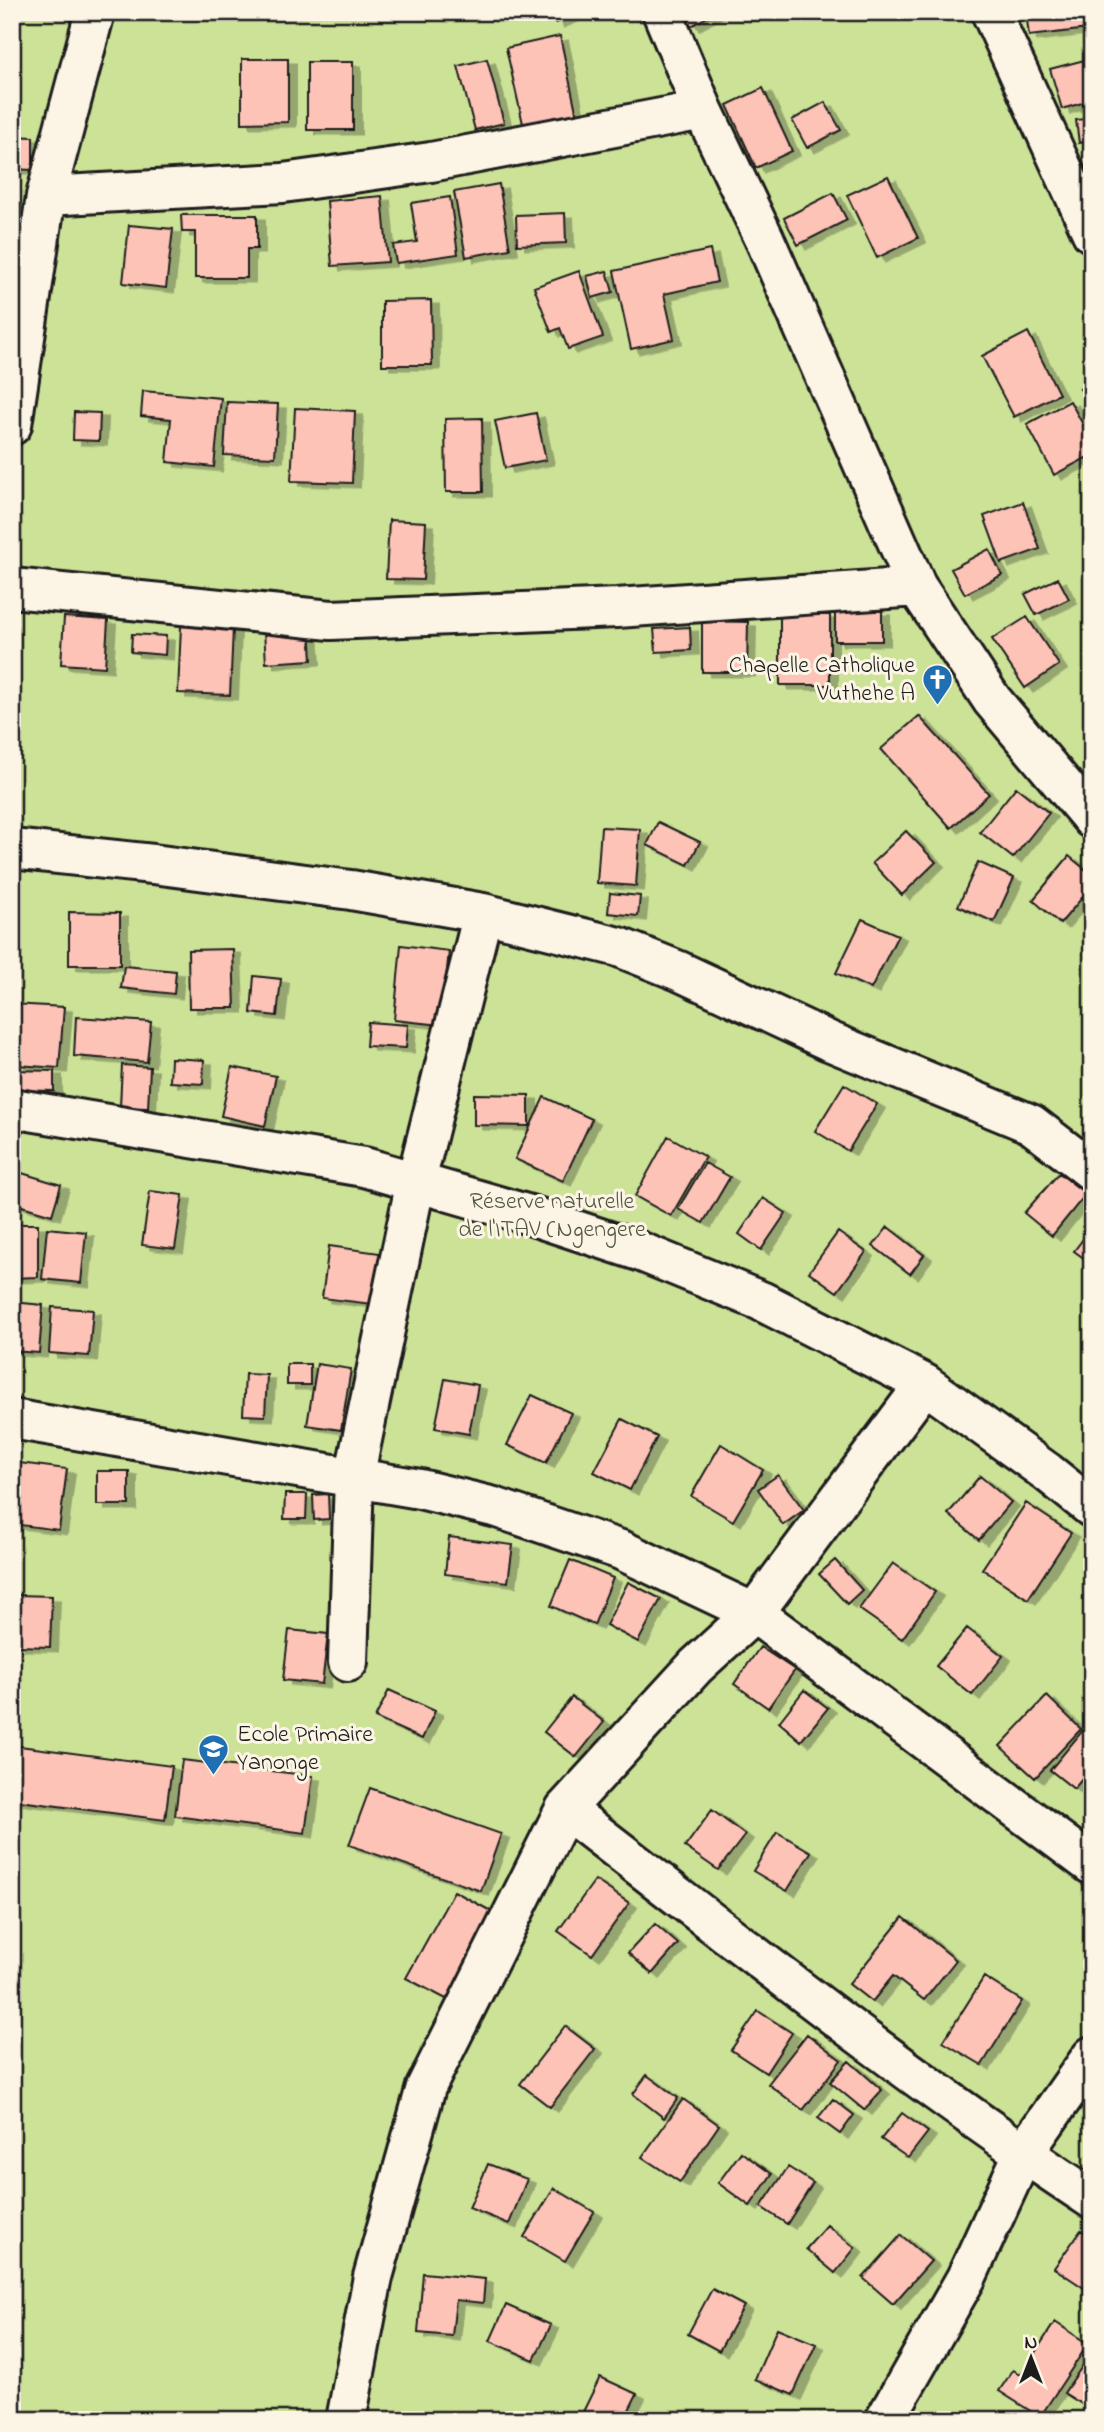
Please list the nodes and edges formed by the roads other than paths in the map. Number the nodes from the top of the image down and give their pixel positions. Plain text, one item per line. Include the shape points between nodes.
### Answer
1 (95, 12) edge
2 (662, 12) edge
3 (991, 12) edge
4 (703, 110) junction
5 (46, 196) junction
6 (1092, 233) edge
7 (12, 425) edge
8 (917, 587) junction
9 (12, 589) edge
10 (1092, 819) edge
11 (12, 849) edge
12 (483, 913) junction
13 (12, 1108) edge
14 (1092, 1171) edge
15 (416, 1181) junction
16 (925, 1384) junction
17 (12, 1419) edge
18 (354, 1478) junction
19 (1092, 1508) edge
20 (754, 1613) junction
21 (348, 1662) dead end
22 (565, 1809) junction
23 (1092, 1865) edge
24 (1092, 2056) edge
25 (1023, 2154) junction
26 (1092, 2199) edge
27 (346, 2420) edge
28 (885, 2420) edge

1 - 5 street
2 - 4 street
3 - 6 street
4 - 5 street via 431,162 296,181
4 - 8 street
5 - 7 street
8 - 9 street via 617,608 331,620
8 - 10 street via 992,700
11 - 12 street via 351,890
12 - 14 street via 619,947 679,971 829,1041 1031,1124
12 - 15 street
13 - 15 street via 364,1167
15 - 16 street via 639,1251 761,1301
15 - 18 street
16 - 19 street
16 - 20 street
17 - 18 street
18 - 20 street via 494,1507 621,1550
18 - 21 street
20 - 22 street via 696,1666
20 - 23 street
22 - 25 street
22 - 27 street via 425,2087 373,2277
24 - 25 street
25 - 26 street
25 - 28 street via 966,2278

